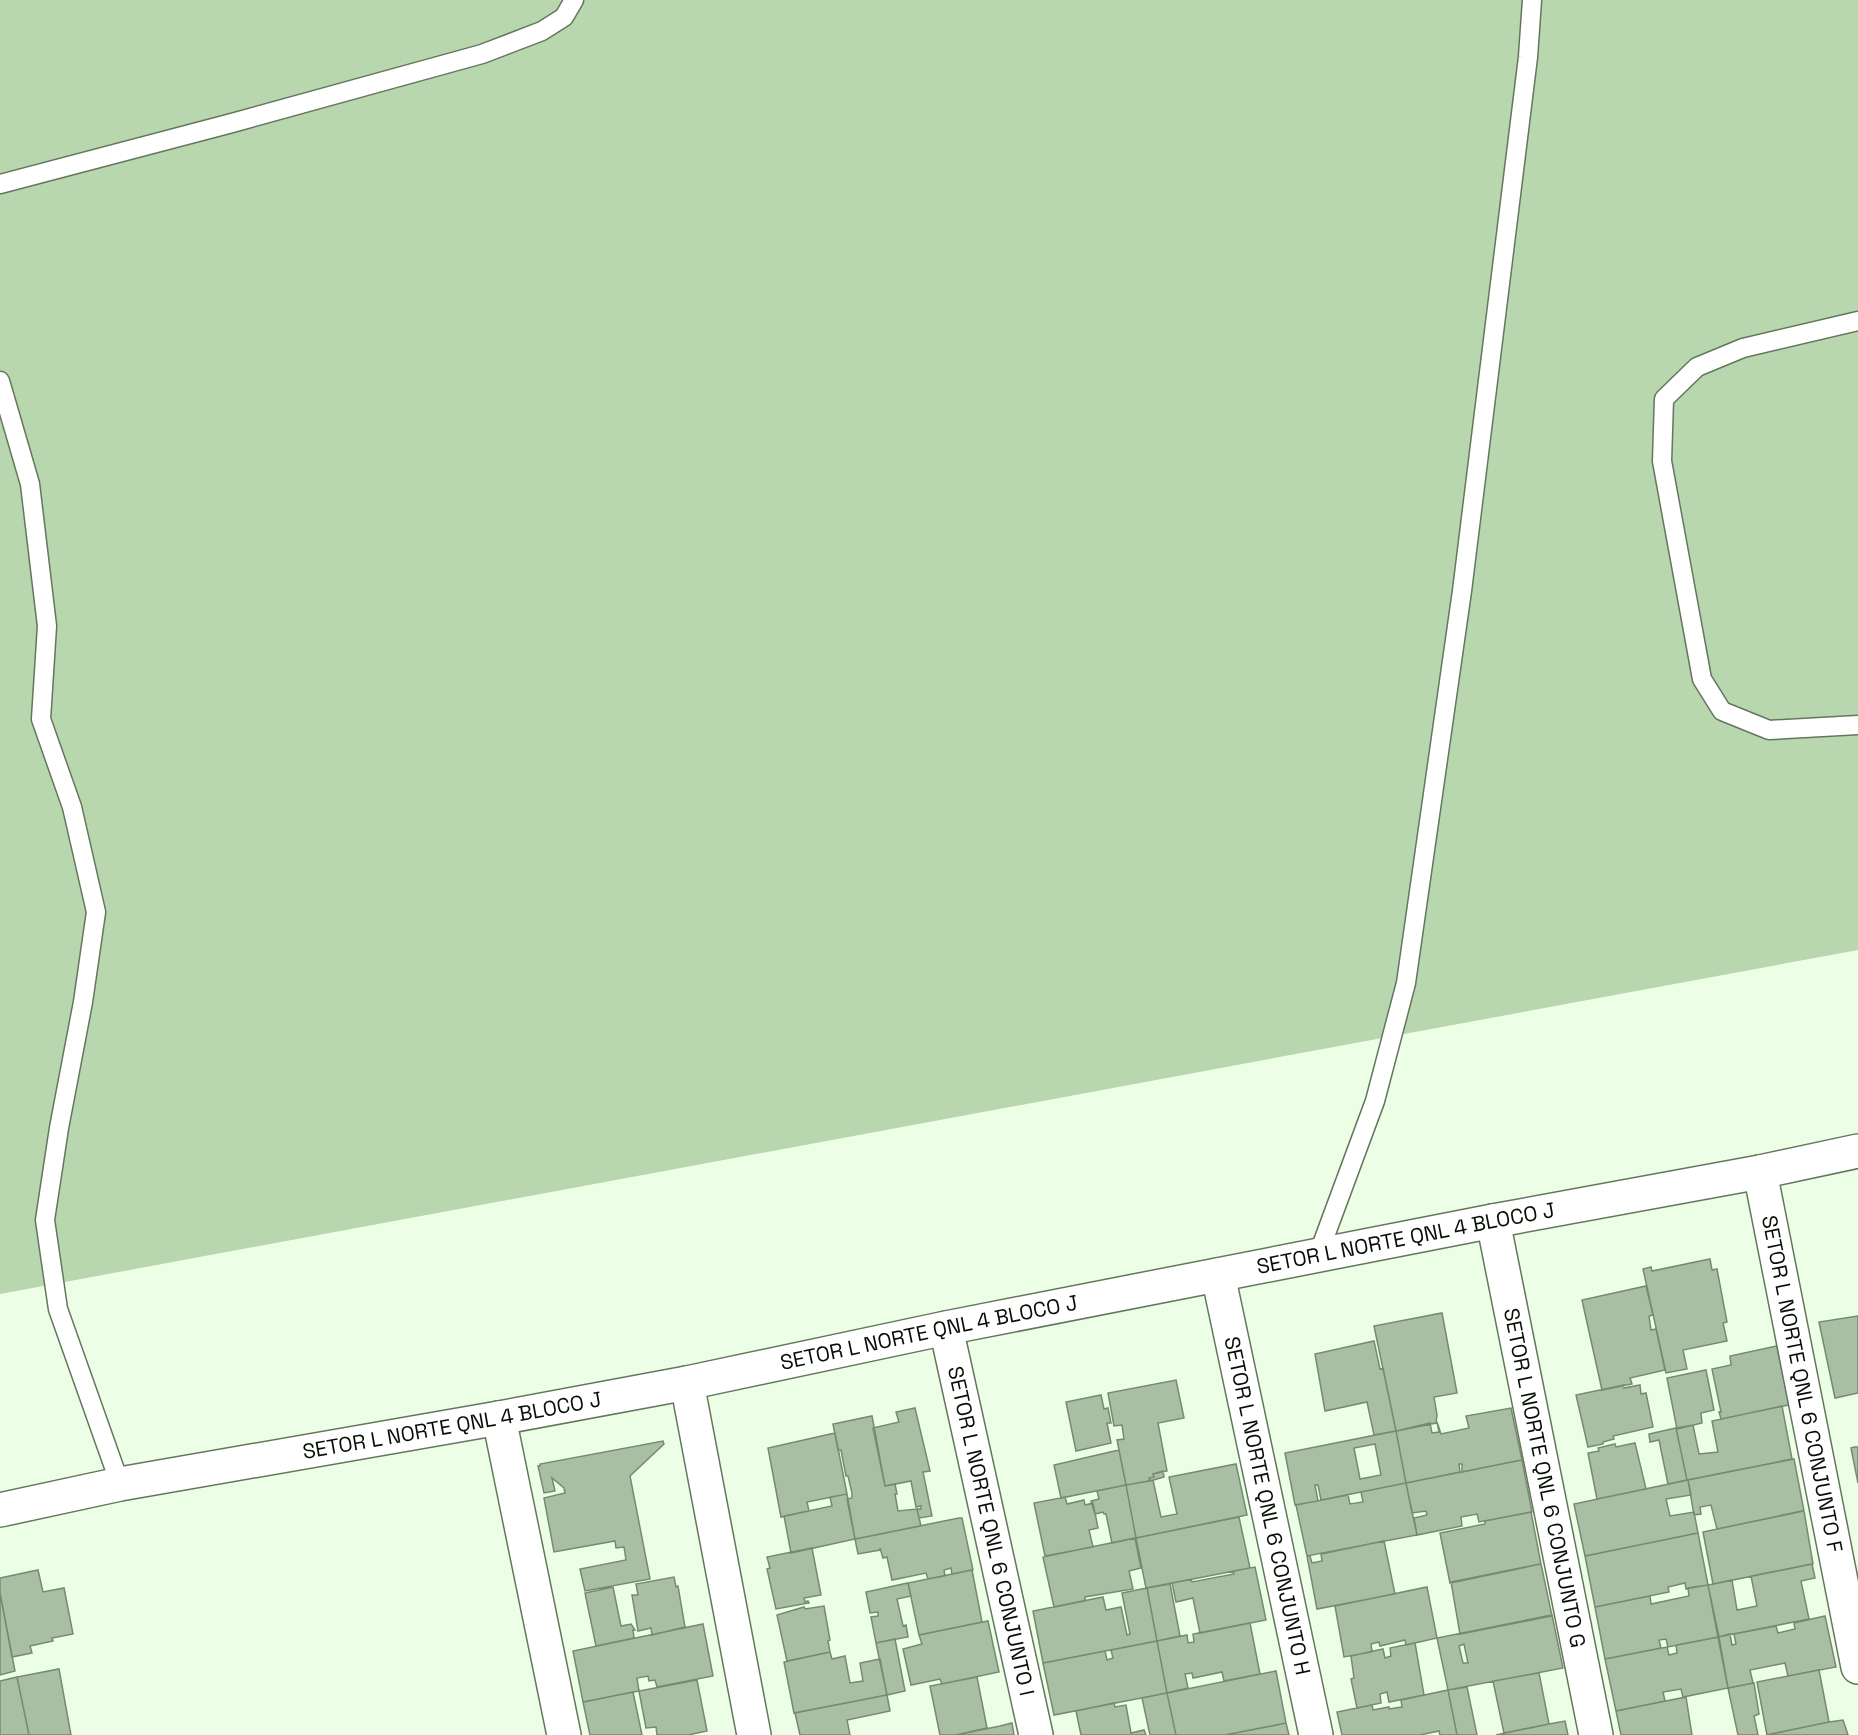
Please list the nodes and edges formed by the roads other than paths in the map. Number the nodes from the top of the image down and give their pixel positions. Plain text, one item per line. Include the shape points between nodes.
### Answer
1 (574, 0) edge
2 (1532, 0) edge
3 (0, 184) edge
4 (1858, 321) edge
5 (0, 381) edge
6 (1858, 725) edge
7 (1858, 1151) edge
8 (1760, 1172) junction
9 (1493, 1221) junction
10 (1318, 1255) junction
11 (1218, 1275) junction
12 (946, 1328) junction
13 (687, 1383) junction
14 (499, 1418) junction
15 (120, 1484) junction
16 (0, 1510) edge
17 (1858, 1667) edge
18 (564, 1735) edge
19 (754, 1735) edge
20 (1036, 1735) edge
21 (1316, 1735) edge
22 (1596, 1735) edge

1 - 3 lane via 564,17 542,31 482,54
2 - 10 lane via 1527,68 1462,591 1406,983 1376,1101
4 - 6 lane via 1743,348 1697,367 1664,399 1662,461 1702,679 1722,711 1768,730
5 - 15 lane via 30,484 47,626 40,719 72,807 96,912 45,1220 58,1309
7 - 8 street, SETOR L NORTE QNL 4 BLOCO J
8 - 9 street, SETOR L NORTE QNL 4 BLOCO J
8 - 17 street, SETOR L NORTE QNL 6 CONJUNTO F
9 - 10 street, SETOR L NORTE QNL 4 BLOCO J
9 - 22 street, SETOR L NORTE QNL 6 CONJUNTO G
10 - 11 street, SETOR L NORTE QNL 4 BLOCO J
11 - 12 street, SETOR L NORTE QNL 4 BLOCO J
11 - 21 street, SETOR L NORTE QNL 6 CONJUNTO H
12 - 13 street, SETOR L NORTE QNL 4 BLOCO J
12 - 20 street, SETOR L NORTE QNL 6 CONJUNTO I
13 - 14 street, SETOR L NORTE QNL 4 BLOCO J
13 - 19 street
14 - 15 street, SETOR L NORTE QNL 4 BLOCO J
14 - 18 street
15 - 16 street, SETOR L NORTE QNL 4 BLOCO J

